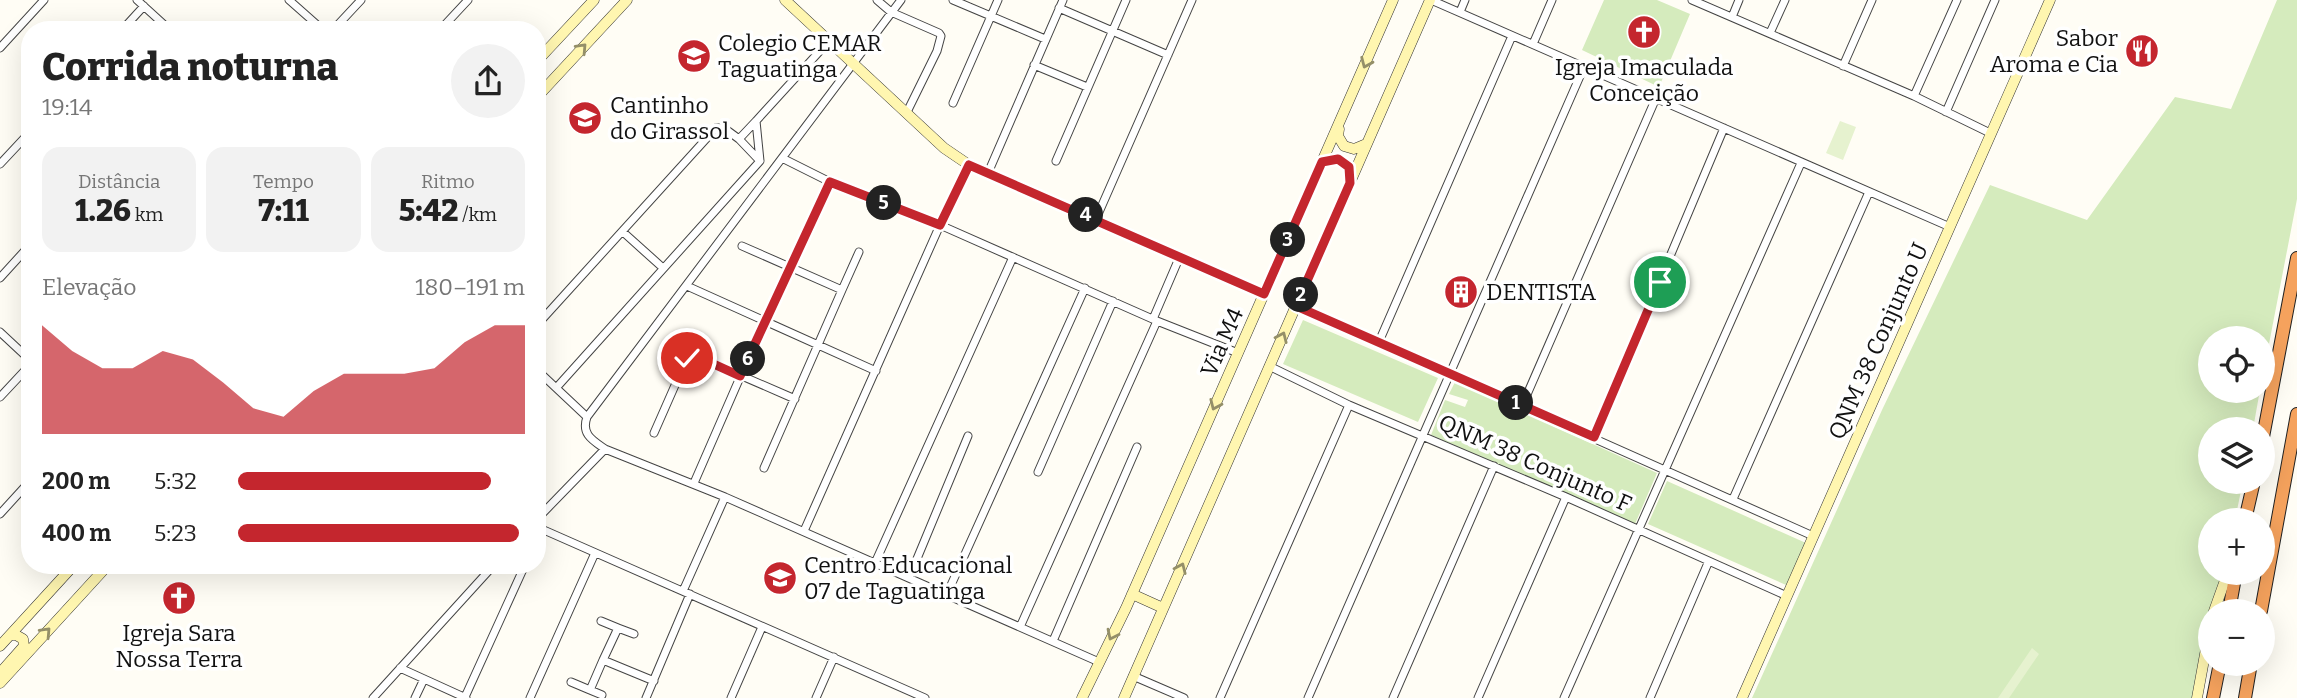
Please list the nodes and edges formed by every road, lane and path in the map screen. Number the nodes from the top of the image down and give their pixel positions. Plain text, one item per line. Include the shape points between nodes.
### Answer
1 (44, 0) edge
2 (137, 0) edge
3 (289, 0) edge
4 (361, 0) edge
5 (468, 0) edge
6 (594, 0) edge
7 (627, 0) edge
8 (785, 0) edge
9 (877, 0) edge
10 (901, 0) edge
11 (953, 0) edge
12 (999, 0) edge
13 (1063, 0) edge
14 (1126, 0) edge
15 (1192, 0) edge
16 (1393, 0) edge
17 (1431, 0) edge
18 (1465, 0) edge
19 (1552, 0) edge
20 (1739, 0) edge
21 (1785, 0) edge
22 (1872, 0) edge
23 (1957, 0) edge
24 (1995, 0) edge
25 (2050, 0) edge
26 (1697, 1) edge
27 (144, 6) junction
28 (1059, 8) junction
29 (891, 12) junction
30 (1460, 12) junction
31 (991, 17) junction
32 (1732, 17) junction
33 (25, 21) edge
34 (130, 21) edge
35 (160, 21) edge
36 (313, 21) edge
37 (341, 21) edge
38 (448, 21) edge
39 (21, 25) edge
40 (1112, 30) junction
41 (1770, 33) junction
42 (1512, 36) junction
43 (1045, 39) junction
44 (829, 41) junction
45 (1533, 44) junction
46 (0, 48) edge
47 (546, 51) edge
48 (1168, 55) junction
49 (853, 64) junction
50 (1034, 65) junction
51 (1843, 66) junction
52 (1584, 67) junction
53 (546, 87) edge
54 (1087, 87) junction
55 (1914, 96) junction
56 (1656, 98) junction
57 (953, 103) dead end
58 (907, 112) junction
59 (1946, 112) junction
60 (756, 121) junction
61 (1339, 125) junction
62 (1724, 128) junction
63 (1990, 133) junction
64 (739, 139) junction
65 (21, 142) edge
66 (1366, 144) junction
67 (782, 158) junction
68 (760, 161) junction
69 (1056, 161) dead end
70 (1322, 162) junction
71 (1801, 163) junction
72 (0, 164) edge
73 (969, 165) junction
74 (988, 173) junction
75 (830, 182) junction
76 (1350, 183) junction
77 (1869, 192) junction
78 (1096, 219) junction
79 (940, 225) junction
80 (1950, 227) junction
81 (622, 232) junction
82 (742, 246) dead end
83 (859, 252) dead end
84 (21, 256) edge
85 (1180, 256) junction
86 (1013, 257) junction
87 (2297, 258) edge
88 (789, 267) junction
89 (663, 268) junction
90 (0, 278) edge
91 (687, 286) junction
92 (1085, 288) junction
93 (842, 290) junction
94 (1264, 294) junction
95 (1113, 301) junction
96 (1296, 306) junction
97 (546, 315) edge
98 (765, 320) junction
99 (1155, 320) junction
100 (0, 332) edge
101 (1378, 344) junction
102 (818, 345) junction
103 (21, 353) edge
104 (1238, 354) junction
105 (1269, 366) junction
106 (876, 371) junction
107 (21, 372) edge
108 (1450, 374) junction
109 (740, 376) junction
110 (546, 378) edge
111 (557, 387) junction
112 (0, 397) edge
113 (795, 399) junction
114 (1349, 405) junction
115 (1522, 406) junction
116 (2297, 414) edge
117 (587, 417) junction
118 (2267, 417) edge
119 (654, 433) dead end
120 (1422, 435) junction
121 (968, 436) dead end
122 (1594, 437) junction
123 (1138, 447) dead end
124 (605, 449) junction
125 (1494, 466) junction
126 (764, 468) dead end
127 (1665, 469) junction
128 (1038, 472) dead end
129 (694, 483) junction
130 (21, 491) edge
131 (725, 497) junction
132 (1566, 497) junction
133 (1733, 499) junction
134 (546, 510) edge
135 (0, 514) edge
136 (1637, 529) junction
137 (546, 531) edge
138 (804, 531) junction
139 (1813, 536) junction
140 (595, 553) junction
141 (1708, 562) junction
142 (875, 563) junction
143 (66, 574) edge
144 (100, 574) edge
145 (486, 574) edge
146 (521, 574) edge
147 (909, 578) junction
148 (687, 592) junction
149 (947, 594) junction
150 (1132, 594) junction
151 (1787, 596) junction
152 (2263, 599) edge
153 (1163, 608) junction
154 (601, 621) dead end
155 (762, 627) junction
156 (1020, 627) junction
157 (618, 628) junction
158 (634, 634) dead end
159 (11, 635) junction
160 (1053, 641) junction
161 (0, 646) edge
162 (834, 657) junction
163 (603, 660) junction
164 (1099, 662) junction
165 (400, 668) junction
166 (0, 673) edge
167 (1133, 676) junction
168 (2201, 676) edge
169 (2217, 676) edge
170 (2249, 676) edge
171 (424, 679) junction
172 (654, 681) junction
173 (571, 682) dead end
174 (0, 683) edge
175 (590, 690) junction
176 (905, 694) edge
177 (1166, 694) edge
178 (602, 695) dead end
179 (466, 697) edge
180 (373, 698) edge
181 (415, 698) edge
182 (530, 698) edge
183 (646, 698) edge
184 (731, 698) edge
185 (816, 698) edge
186 (925, 698) edge
187 (1083, 698) edge
188 (1124, 698) edge
189 (1184, 698) edge
190 (1220, 698) edge
191 (1308, 698) edge
192 (1393, 698) edge
193 (1478, 698) edge
194 (1564, 698) edge
195 (1650, 698) edge
196 (1742, 698) edge
197 (2197, 698) edge
198 (2213, 698) edge
199 (2245, 698) edge

1 - 33 street
2 - 27 street
3 - 36 street
4 - 37 street
5 - 38 street
6 - 47 main road
53 -> 7 main road
8 - 44 main road
9 - 29 street
10 - 29 street
11 - 31 street
12 - 31 street
13 - 28 street
14 - 40 street
15 - 48 street
16 -> 61 main road, Via M4
17 - 30 street
17 - 66 main road
18 - 30 street
19 - 45 street
20 - 32 street
21 - 41 street
22 - 51 street
23 - 55 street
24 - 59 street
25 - 63 main road, QNM 38 Conjunto U
26 - 32 street
27 - 34 street
27 - 35 street
28 - 40 street
28 - 43 street
29 - 49 street
29 - 58 street via 942,36
30 - 42 street
31 - 43 street
31 - 57 street
32 - 41 street
39 - 46 street
40 - 48 street
40 - 54 street
41 - 51 street
42 - 45 street
42 - 101 street
43 - 50 street
44 - 49 main road
44 - 60 street
45 - 52 street
48 - 78 street
49 - 58 main road
49 - 67 street
50 - 54 street
50 - 74 street
51 - 55 street
52 - 56 street
52 - 108 street
54 - 69 street
55 - 59 street
56 - 62 street
56 - 115 street
58 - 73 main road
59 - 63 street
60 - 64 street
60 - 68 street
61 - 66 main road via 1338,136 1344,146 1354,149
61 - 70 main road, Via M4
62 - 71 street
62 - 122 street
63 - 80 main road, QNM 38 Conjunto U
64 - 68 street
64 - 81 street via 716,128
65 - 72 street
66 - 76 main road
67 - 75 street
67 - 91 street
68 - 89 street
70 - 76 main road via 1345,162
70 - 94 main road, Via M4
71 - 77 street
71 - 127 street
73 - 74 main road
73 - 79 street
74 - 78 main road
75 - 79 street
75 - 88 street
76 - 96 main road
77 - 80 street
77 - 133 street
78 - 85 main road
79 - 86 street
79 - 106 street
80 - 139 main road, QNM 38 Conjunto U
81 - 89 street
81 - 97 street
82 - 88 street
83 - 93 street
84 - 90 street
85 - 94 main road
85 - 99 street
86 - 92 street
86 - 142 street
87 - 118 highway
88 - 93 street
88 - 98 street
89 - 111 street
91 - 98 street
91 - 117 street
92 - 95 street
92 - 149 street
93 - 102 street
94 - 104 main road, Via M4
95 - 99 street
95 - 128 street
96 - 101 street
105 -> 96 main road
98 - 102 street
98 - 109 street
99 - 104 street
99 - 156 street
100 - 103 street
101 - 108 street
102 - 106 street
102 - 113 street
104 -> 150 main road, Via M4
105 - 114 street, QNM 38 Conjunto F
153 -> 105 main road
106 - 138 street
107 - 112 street
108 - 115 street
108 - 120 street
109 - 113 street
109 - 119 street via 690,356
109 - 129 street
110 - 111 street
111 - 117 street
113 - 126 street
114 - 120 street, QNM 38 Conjunto F
114 - 190 street
115 - 122 street
116 - 152 highway
117 - 124 street via 585,432
120 - 125 street, QNM 38 Conjunto F
120 - 191 street
121 - 147 street
122 - 127 street
123 - 160 street
124 - 129 street
124 - 134 street
125 - 132 street, QNM 38 Conjunto F
125 - 192 street
127 - 133 street
127 - 136 street
129 - 131 street
130 - 135 street
131 - 138 street
131 - 148 street
132 - 136 street, QNM 38 Conjunto F
132 - 193 street
133 - 139 street
136 - 141 street, QNM 38 Conjunto F
136 - 194 street
137 - 140 street
138 - 142 street
139 - 151 main road, QNM 38 Conjunto U
140 - 148 street
140 - 182 street
141 - 151 street, QNM 38 Conjunto F
141 - 195 street
142 - 147 street
143 - 159 main road
174 -> 144 main road
145 - 165 street
146 - 179 street
147 - 149 street
148 - 155 street
148 - 172 street
149 - 156 street
150 - 153 main road
150 -> 164 main road, Via M4
151 - 196 main road, QNM 38 Conjunto U
153 - 167 main road
154 - 157 street
155 - 162 street
155 - 184 street
156 - 160 street
157 - 158 street
157 - 163 street
159 - 161 main road
159 - 166 main road via 19,636 24,646
160 - 164 street
162 - 176 street
162 - 185 street
163 - 172 street
163 - 175 street
164 - 187 main road, Via M4
165 - 171 street
165 - 180 street
167 - 177 street
167 - 188 main road
168 - 197 main road
169 - 198 highway
170 - 199 highway
171 - 179 street
171 - 181 street
172 - 183 street
173 - 175 street
175 - 178 street
176 - 186 street
177 - 189 street

